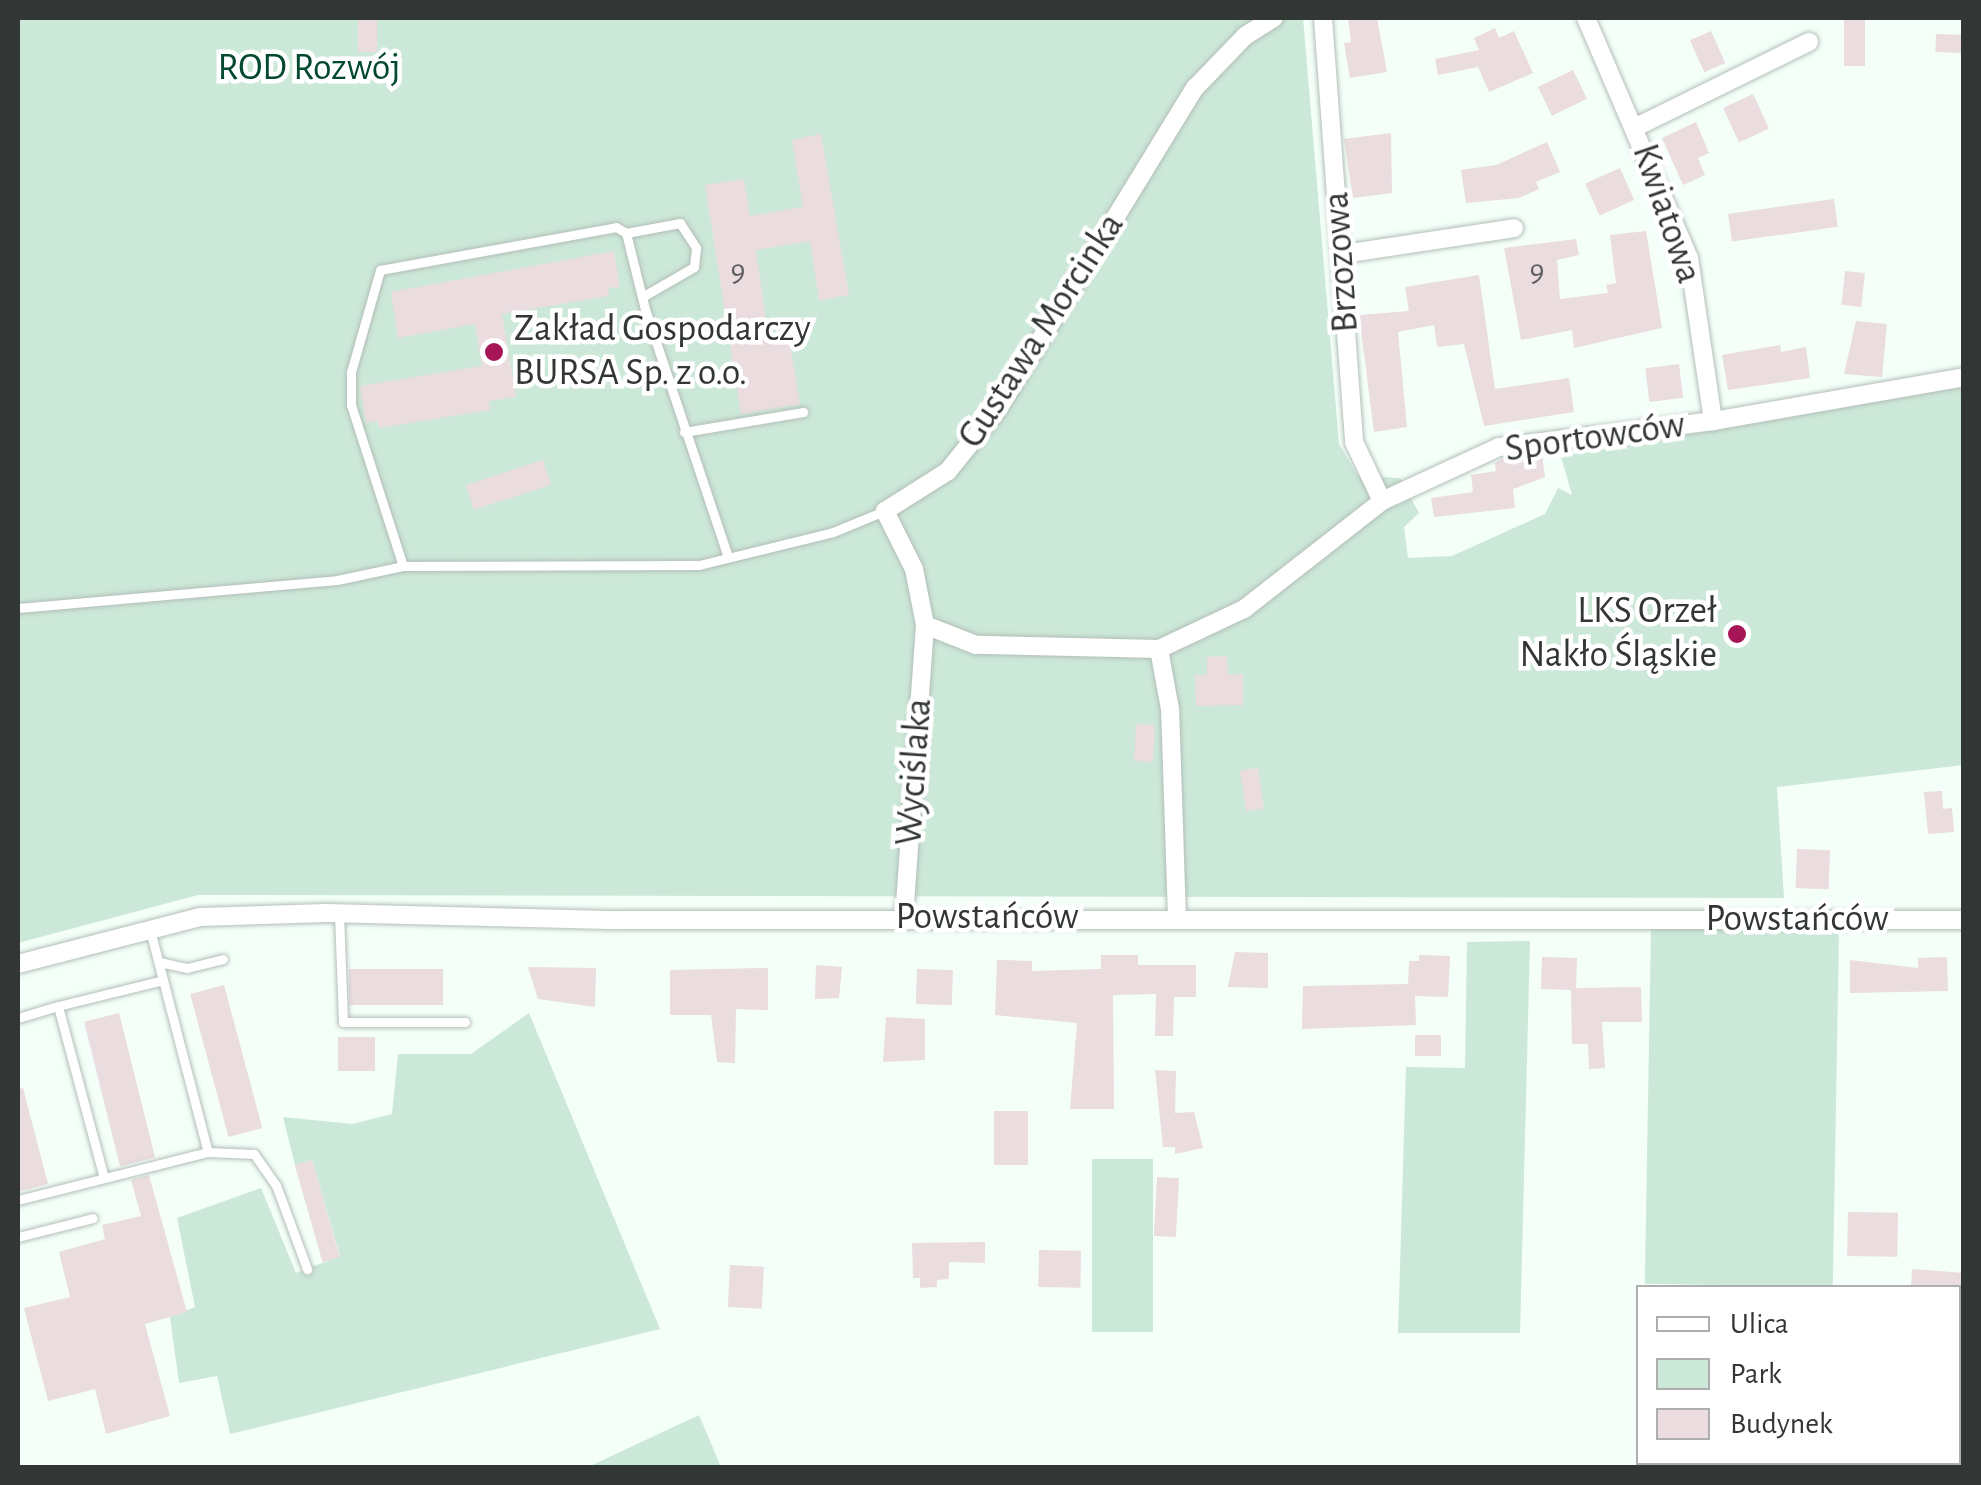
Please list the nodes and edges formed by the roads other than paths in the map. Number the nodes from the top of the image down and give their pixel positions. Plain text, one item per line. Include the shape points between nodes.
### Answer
1 (1274, 18) edge
2 (1323, 18) edge
3 (1586, 18) edge
4 (1809, 42) dead end
5 (1636, 127) junction
6 (1514, 228) dead end
7 (626, 233) junction
8 (1342, 254) junction
9 (642, 298) junction
10 (1964, 377) edge
11 (803, 412) dead end
12 (1713, 421) junction
13 (684, 432) junction
14 (1382, 501) junction
15 (886, 510) junction
16 (728, 557) junction
17 (403, 566) junction
18 (18, 608) edge
19 (924, 625) junction
20 (1158, 649) junction
21 (339, 913) junction
22 (904, 918) junction
23 (1177, 918) junction
24 (1964, 920) edge
25 (150, 930) junction
26 (223, 958) dead end
27 (158, 962) junction
28 (18, 964) edge
29 (164, 980) junction
30 (58, 1006) junction
31 (18, 1018) edge
32 (465, 1022) dead end
33 (208, 1152) junction
34 (104, 1178) junction
35 (18, 1200) edge
36 (93, 1218) dead end
37 (18, 1237) edge
38 (307, 1268) dead end

1 - 15 street, Gustawa Morcinka via 1245,36 1195,88 988,421 948,472
2 - 8 street, Brzozowa
3 - 5 street, Kwiatowa
4 - 5 street
5 - 12 street, Kwiatowa via 1689,258
6 - 8 street
7 - 9 lane
7 - 9 lane via 680,222 696,248 694,267
7 - 17 lane via 586,232 380,270 351,372 350,405
8 - 14 street, Brzozowa via 1354,442
9 - 13 lane
10 - 12 street, Sportowców
11 - 13 lane
12 - 14 street, Sportowców via 1499,447
13 - 16 lane
14 - 20 street, Sportowców via 1244,609
15 - 16 lane via 832,532
15 - 19 street via 914,569
16 - 17 lane via 671,568
17 - 18 lane via 337,580
19 - 20 street via 976,645
19 - 22 street, Wyciślaka
20 - 23 street via 1170,709
21 - 22 street, Powstańców
21 - 25 street, Powstańców via 221,915
21 - 32 lane via 343,1022
22 - 23 street, Powstańców
23 - 24 street, Powstańców
25 - 27 lane
25 - 28 street, Powstańców
26 - 27 lane via 187,968
27 - 29 lane
29 - 30 lane
29 - 33 lane
30 - 31 lane
30 - 34 lane
33 - 34 lane
33 - 38 lane via 254,1154 276,1184
34 - 35 lane
36 - 37 lane

